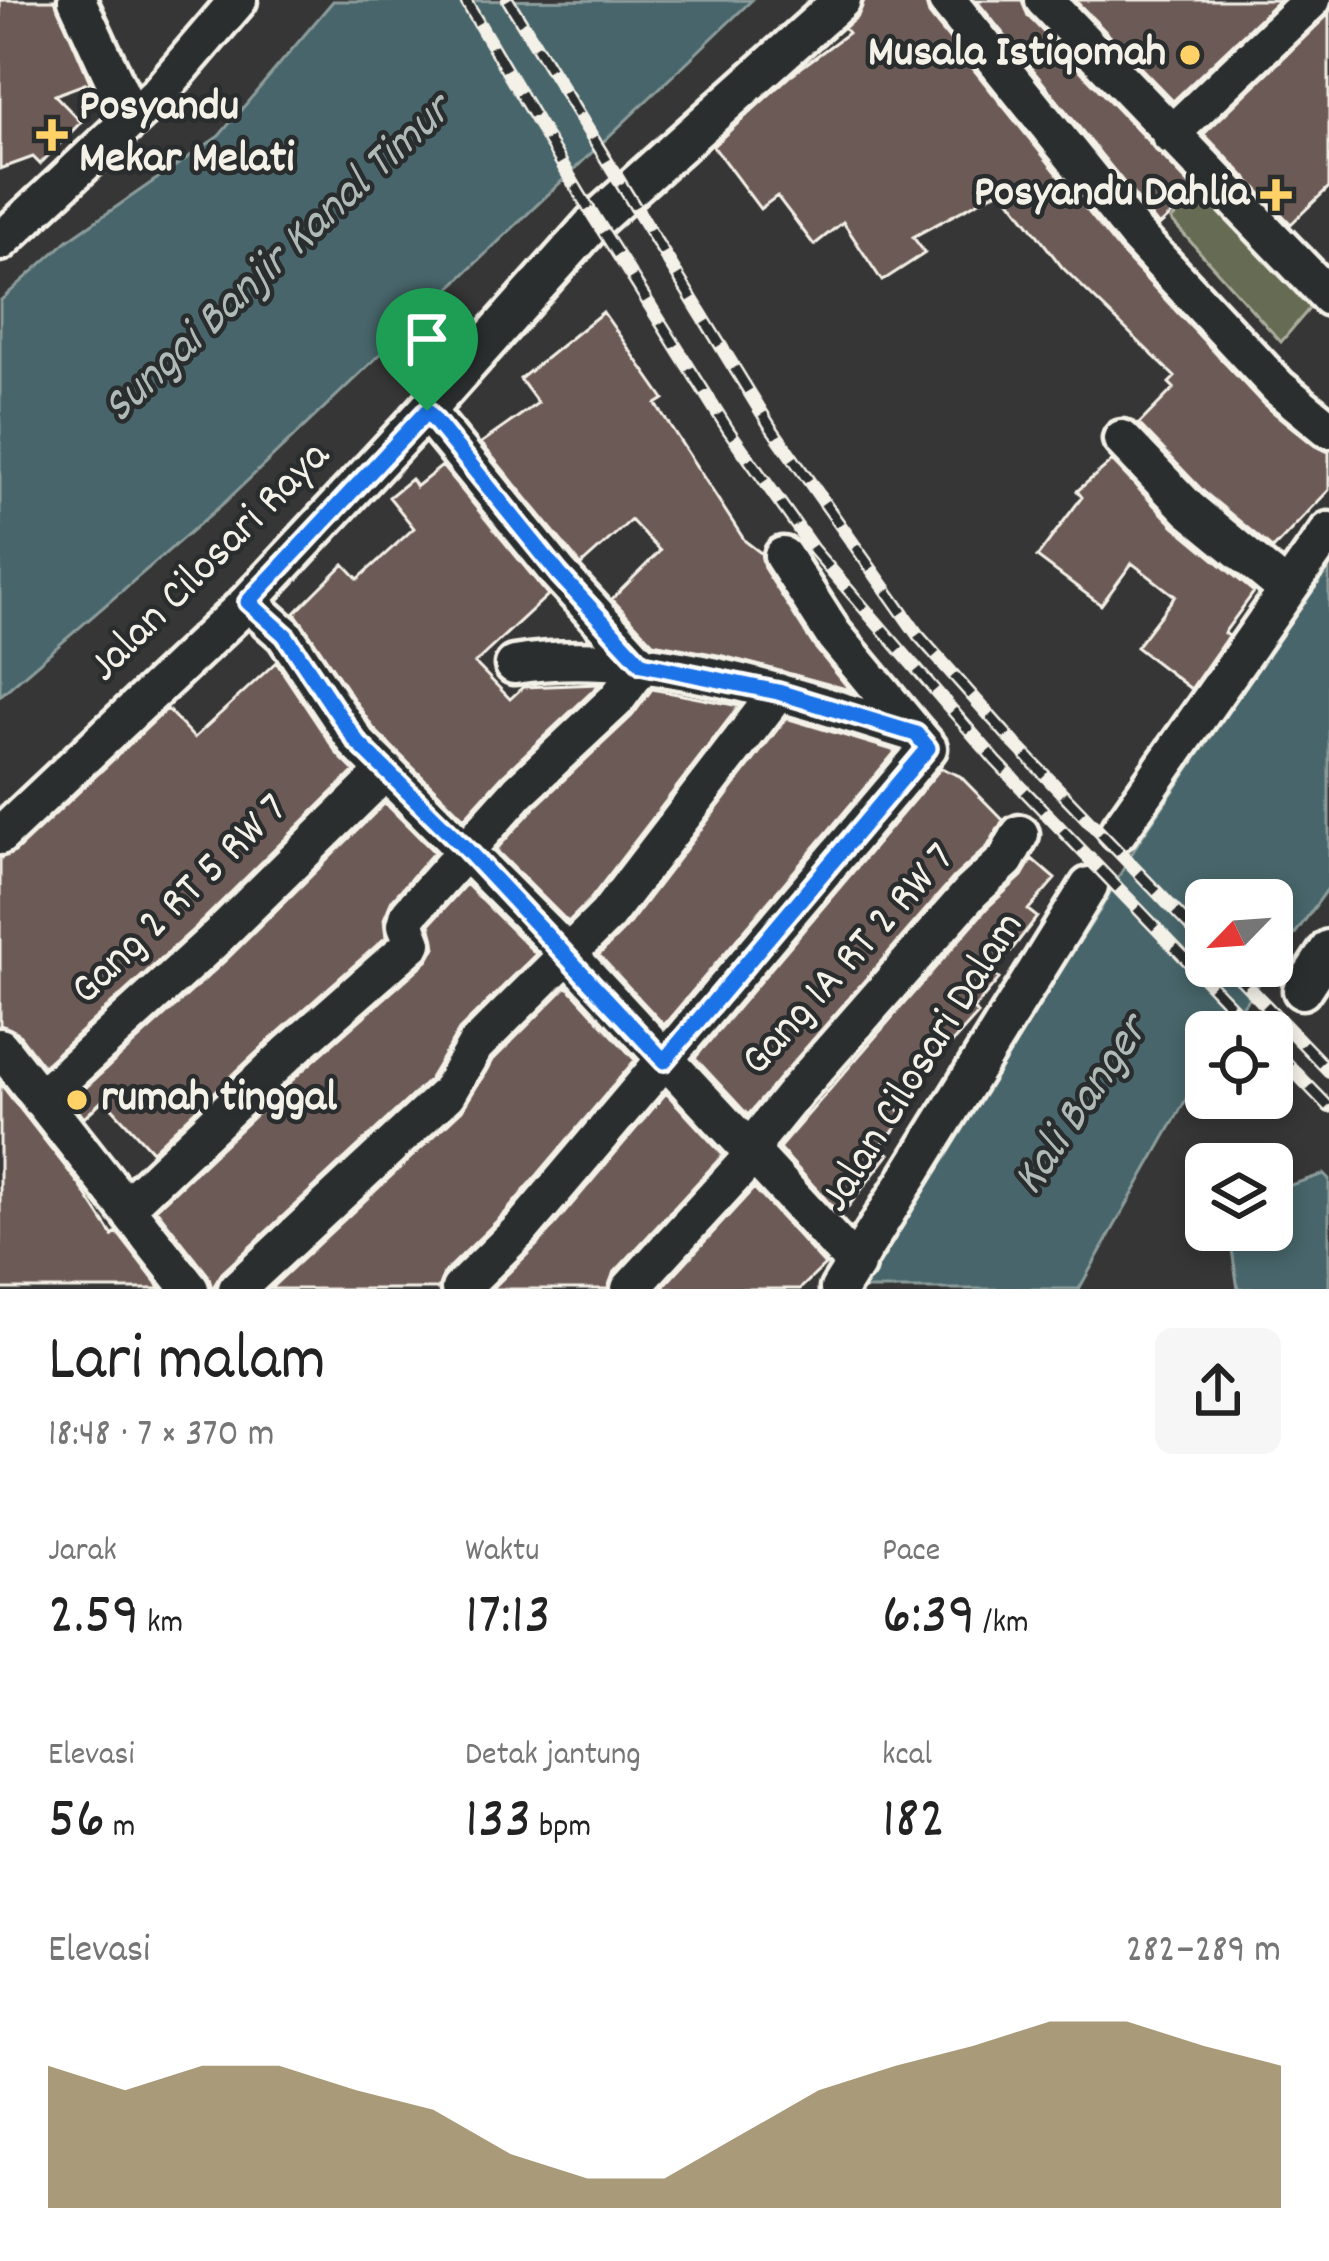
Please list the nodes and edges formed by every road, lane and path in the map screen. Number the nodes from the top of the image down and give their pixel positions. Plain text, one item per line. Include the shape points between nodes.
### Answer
1 (77, 0) edge
2 (238, 0) edge
3 (842, 0) edge
4 (947, 0) edge
5 (1044, 0) edge
6 (1312, 0) edge
7 (131, 117) junction
8 (1170, 135) junction
9 (1, 239) edge
10 (1329, 297) edge
11 (427, 411) junction
12 (1329, 429) edge
13 (1122, 440) dead end
14 (1329, 531) edge
15 (783, 556) dead end
16 (1286, 589) junction
17 (248, 602) junction
18 (642, 664) junction
19 (514, 665) dead end
20 (778, 692) junction
21 (922, 741) junction
22 (386, 771) junction
23 (1118, 832) dead end
24 (1020, 834) dead end
25 (0, 836) edge
26 (467, 850) junction
27 (1089, 886) dead end
28 (1329, 949) edge
29 (566, 952) junction
30 (1302, 990) dead end
31 (0, 1047) edge
32 (664, 1061) junction
33 (40, 1099) junction
34 (754, 1154) junction
35 (126, 1207) junction
36 (848, 1277) edge
37 (190, 1289) edge
38 (237, 1289) edge
39 (460, 1289) edge
40 (631, 1289) edge

1 - 7 street
2 - 7 street
3 - 11 street, Jalan Cilosari Raya via 597,219
4 - 12 street via 1136,235
5 - 8 street
6 - 8 street
7 - 9 street
8 - 10 street
11 - 17 street, Jalan Cilosari Raya
11 - 18 street
13 - 16 street via 1189,509
14 - 16 street
15 - 21 street via 833,634
16 - 23 street
17 - 22 street via 285,635
17 - 25 street, Jalan Cilosari Raya
18 - 19 street via 558,658
18 - 20 street
18 - 26 street
20 - 21 street
20 - 29 street via 607,915
21 - 32 street
22 - 26 street
22 - 33 street, Gang 2 RT 5 RW 7
24 - 34 street, Gang 1A RT 2 RW 7 via 1006,860 797,1090
26 - 29 street
26 - 35 street via 409,914 413,944
27 - 36 street, Jalan Cilosari Dalam
28 - 30 street
29 - 32 street
29 - 38 street via 476,1046 447,1094
31 - 33 street
32 - 34 street
32 - 39 street
33 - 35 street
34 - 36 street
34 - 40 street, Gang 1A RT 2 RW 7
35 - 37 street

